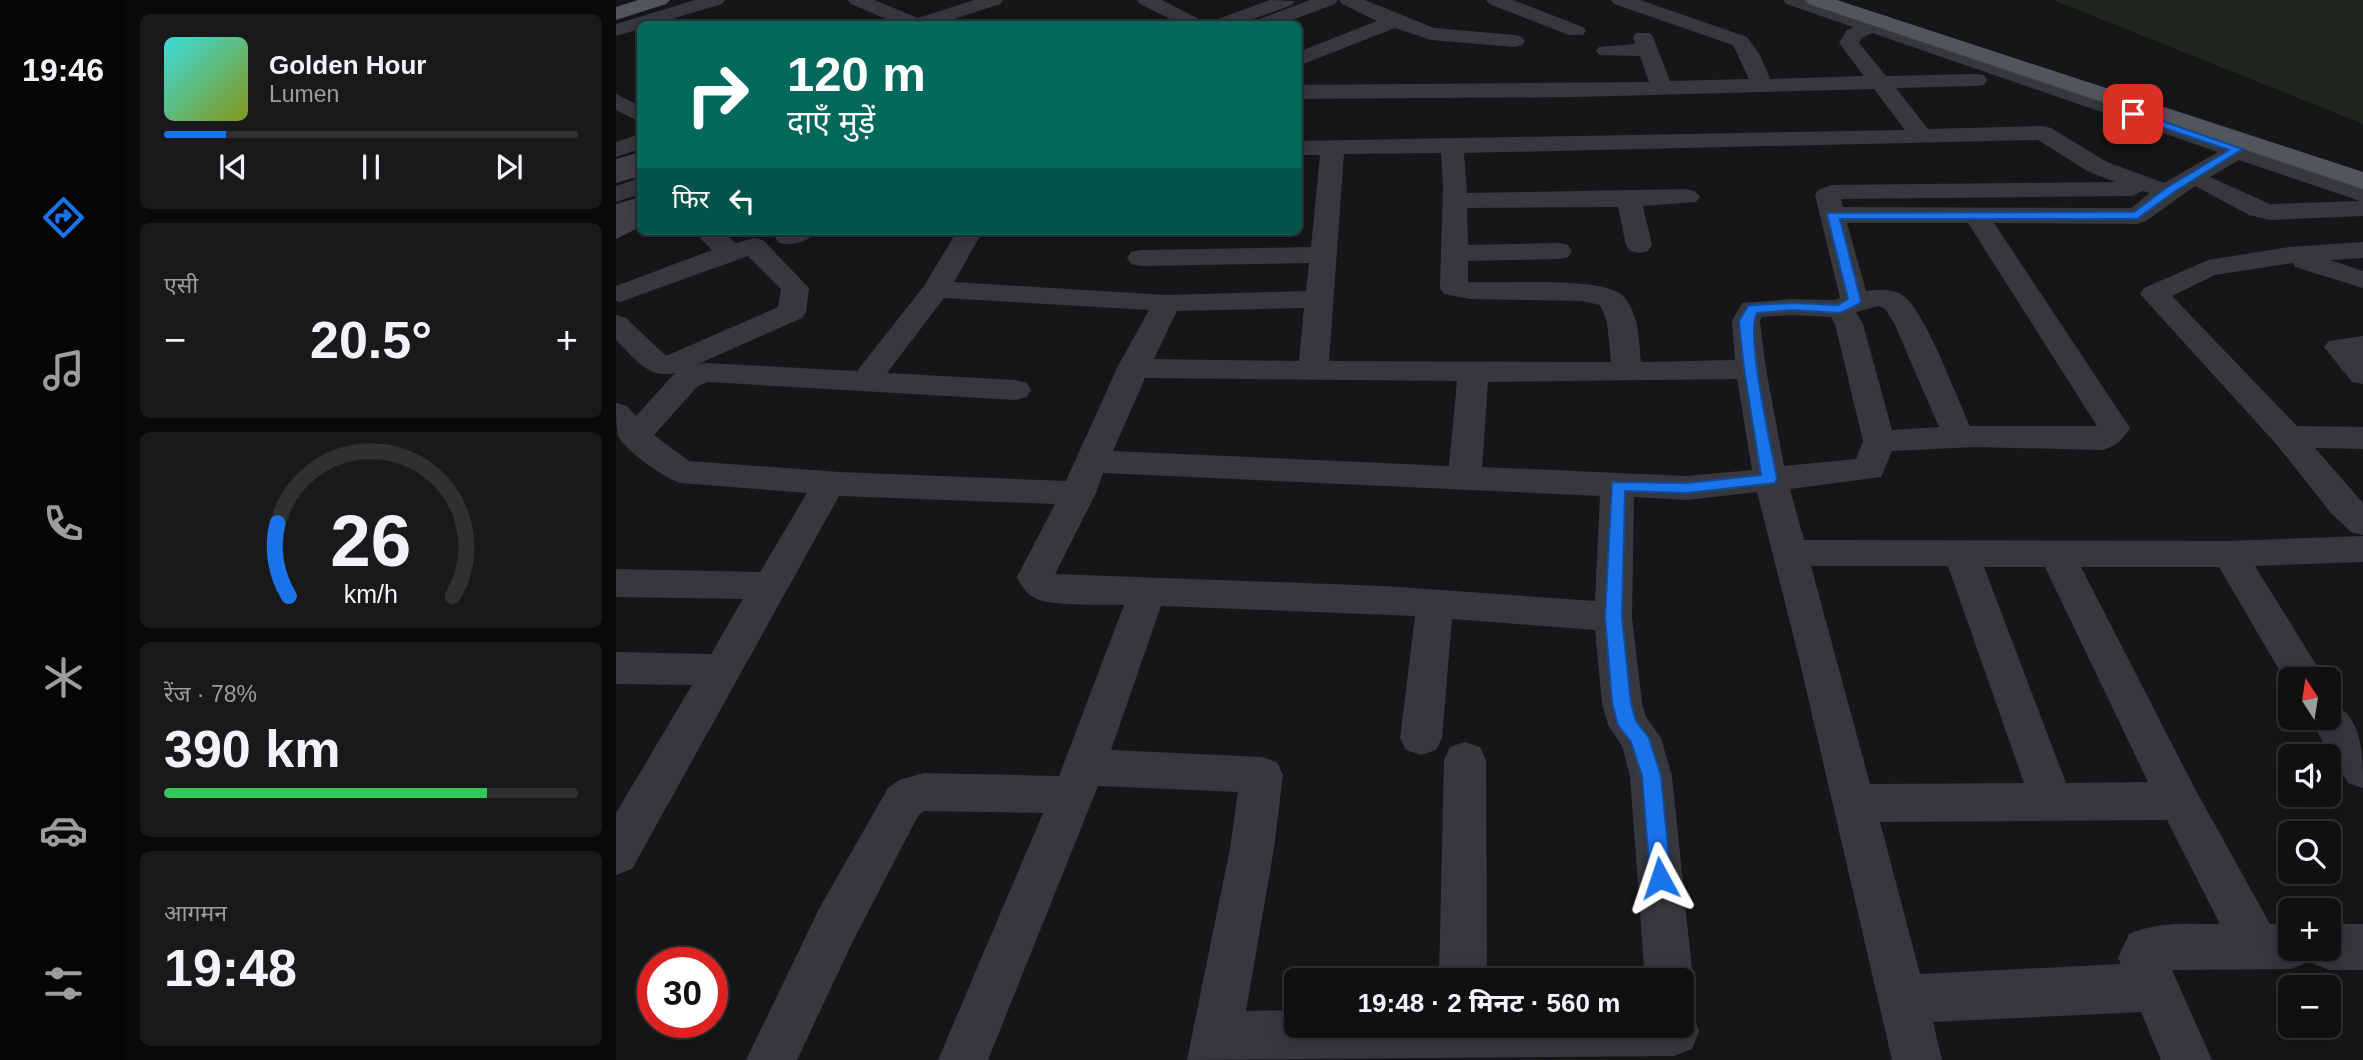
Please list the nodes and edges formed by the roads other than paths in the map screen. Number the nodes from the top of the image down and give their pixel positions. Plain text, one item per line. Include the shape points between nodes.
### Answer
1 (659, 0) edge
2 (715, 0) edge
3 (858, 0) edge
4 (993, 0) edge
5 (1147, 0) edge
6 (1289, 0) edge
7 (1328, 0) edge
8 (1349, 0) edge
9 (1496, 0) edge
10 (1621, 0) edge
11 (1793, 0) edge
12 (1816, 0) edge
13 (1868, 0) edge
14 (616, 14) edge
15 (646, 21) edge
16 (907, 21) edge
17 (929, 21) edge
18 (1188, 21) edge
19 (1231, 21) edge
20 (1272, 21) edge
21 (1394, 21) junction
22 (637, 24) edge
23 (1877, 24) junction
24 (616, 30) edge
25 (1576, 31) dead end
26 (1515, 41) dead end
27 (1606, 51) dead end
28 (1302, 58) edge
29 (1976, 80) dead end
30 (1881, 83) junction
31 (1762, 86) junction
32 (1662, 88) junction
33 (1553, 90) junction
34 (1302, 92) edge
35 (616, 101) edge
36 (637, 113) edge
37 (1920, 134) junction
38 (1563, 144) junction
39 (1452, 146) junction
40 (2243, 146) junction
41 (1302, 148) edge
42 (1333, 148) junction
43 (2363, 166) edge
44 (2363, 181) edge
45 (2204, 183) dead end
46 (637, 187) edge
47 (2014, 188) junction
48 (2162, 188) junction
49 (2363, 194) edge
50 (616, 195) edge
51 (1687, 197) dead end
52 (1629, 199) junction
53 (1302, 201) edge
54 (1329, 201) junction
55 (1454, 201) junction
56 (2363, 208) edge
57 (1833, 215) junction
58 (1976, 216) junction
59 (2030, 216) junction
60 (790, 235) edge
61 (968, 235) edge
62 (725, 240) edge
63 (1639, 245) dead end
64 (2363, 250) edge
65 (1559, 251) dead end
66 (1454, 253) junction
67 (1322, 255) junction
68 (2288, 255) junction
69 (1140, 258) dead end
70 (2363, 280) edge
71 (936, 289) junction
72 (617, 293) edge
73 (808, 297) dead end
74 (1320, 299) junction
75 (1167, 303) junction
76 (1847, 305) junction
77 (616, 324) edge
78 (2363, 345) edge
79 (1132, 368) junction
80 (1751, 369) junction
81 (1313, 371) junction
82 (1627, 371) junction
83 (1473, 373) junction
84 (2363, 376) edge
85 (865, 381) junction
86 (1016, 390) dead end
87 (1959, 437) junction
88 (2288, 437) junction
89 (2363, 438) edge
90 (630, 440) edge
91 (1879, 441) junction
92 (1093, 461) junction
93 (1465, 479) junction
94 (1770, 479) junction
95 (829, 484) junction
96 (1617, 485) junction
97 (1079, 493) junction
98 (2363, 523) edge
99 (2363, 549) edge
100 (1790, 553) junction
101 (1961, 553) junction
102 (2056, 553) junction
103 (2229, 554) junction
104 (616, 583) edge
105 (769, 586) junction
106 (1147, 593) junction
107 (1435, 604) junction
108 (1613, 617) junction
109 (2298, 667) edge
110 (616, 668) edge
111 (722, 670) junction
112 (2337, 730) edge
113 (1421, 738) dead end
114 (1465, 760) dead end
115 (2363, 770) edge
116 (1077, 781) junction
117 (2179, 801) junction
118 (2052, 802) junction
119 (1854, 803) junction
120 (619, 846) edge
121 (2274, 947) edge
122 (2341, 947) edge
123 (2363, 947) edge
124 (1462, 968) edge
125 (1668, 968) edge
126 (2153, 988) junction
127 (1902, 999) junction
128 (1352, 1038) edge
129 (1651, 1038) edge
130 (1675, 1039) edge
131 (1214, 1048) edge
132 (771, 1060) edge
133 (963, 1060) edge
134 (1917, 1060) edge
135 (2187, 1060) edge

1 - 14 main road
2 - 15 street
3 - 16 street
4 - 17 street
5 - 18 street
6 - 19 street
7 - 20 street
8 - 21 street
9 - 25 street
10 - 31 street via 1740,41
11 - 23 street
12 - 23 main road
13 - 43 main road
21 - 26 street via 1431,34
21 - 28 street
22 - 24 street
23 - 30 street via 1854,34 1849,43
23 - 40 main road
27 - 32 street via 1645,44
29 - 30 street
30 - 31 street
30 - 37 street
31 - 32 street
32 - 33 street
33 - 34 street
33 - 38 street
35 - 36 street
37 - 38 street
37 - 48 street via 2043,133 2098,167
38 - 39 street
39 - 42 street
39 - 55 street
40 - 44 main road
40 - 48 street
40 - 49 street
41 - 42 street
42 - 54 street
45 - 56 street via 2270,212
46 - 50 street
47 - 48 street
47 - 57 street via 1832,192 1827,195
47 - 59 street
48 - 59 street via 2137,216
51 - 52 street
52 - 55 street
52 - 63 street
53 - 54 street
54 - 67 street
55 - 66 street
57 - 58 street
57 - 76 street
58 - 59 street
58 - 87 street via 2114,428 2104,439
60 - 73 street via 774,252
61 - 71 street
62 - 72 street
62 - 77 street via 754,246 795,288 792,312 668,366 657,364
64 - 68 street
65 - 66 street
66 - 82 street via 1454,288 1595,293 1611,299 1619,312
67 - 69 street
67 - 74 street
68 - 70 street
68 - 88 street via 2208,268 2154,294
71 - 75 street
71 - 85 street
74 - 75 street
74 - 81 street
75 - 79 street
76 - 80 street via 1752,309 1746,321
76 - 87 street via 1882,297 1896,303
76 - 91 street
78 - 84 street via 2339,347
79 - 81 street
79 - 92 street
80 - 82 street
80 - 94 street
81 - 83 street
82 - 83 street
83 - 93 street
85 - 86 street
85 - 90 street via 705,372 687,379
87 - 91 street
88 - 89 street
88 - 98 street
90 - 95 street via 681,472
91 - 94 street via 1869,469
92 - 93 street
92 - 97 street
93 - 96 street
94 - 96 street via 1687,488
94 - 100 street
95 - 97 street
95 - 105 street
96 - 108 street
97 - 106 street via 1035,577 1046,588
99 - 103 street
100 - 101 street
100 - 119 street
101 - 102 street
101 - 118 street
102 - 103 street
102 - 117 street
103 - 109 street
104 - 105 street
105 - 111 street
106 - 107 street
106 - 116 street
107 - 108 street
107 - 113 street
108 - 125 street via 1622,703 1628,725 1640,738 1651,776
110 - 111 street
111 - 120 street
112 - 115 street
114 - 124 street
116 - 131 street via 1262,775
116 - 132 street via 914,793 903,802
116 - 133 street
117 - 118 street
117 - 121 street
118 - 119 street
119 - 127 street
121 - 126 street via 2146,950 2142,958
122 - 123 street
126 - 127 street
126 - 135 street
127 - 134 street
128 - 131 street
129 - 130 street

